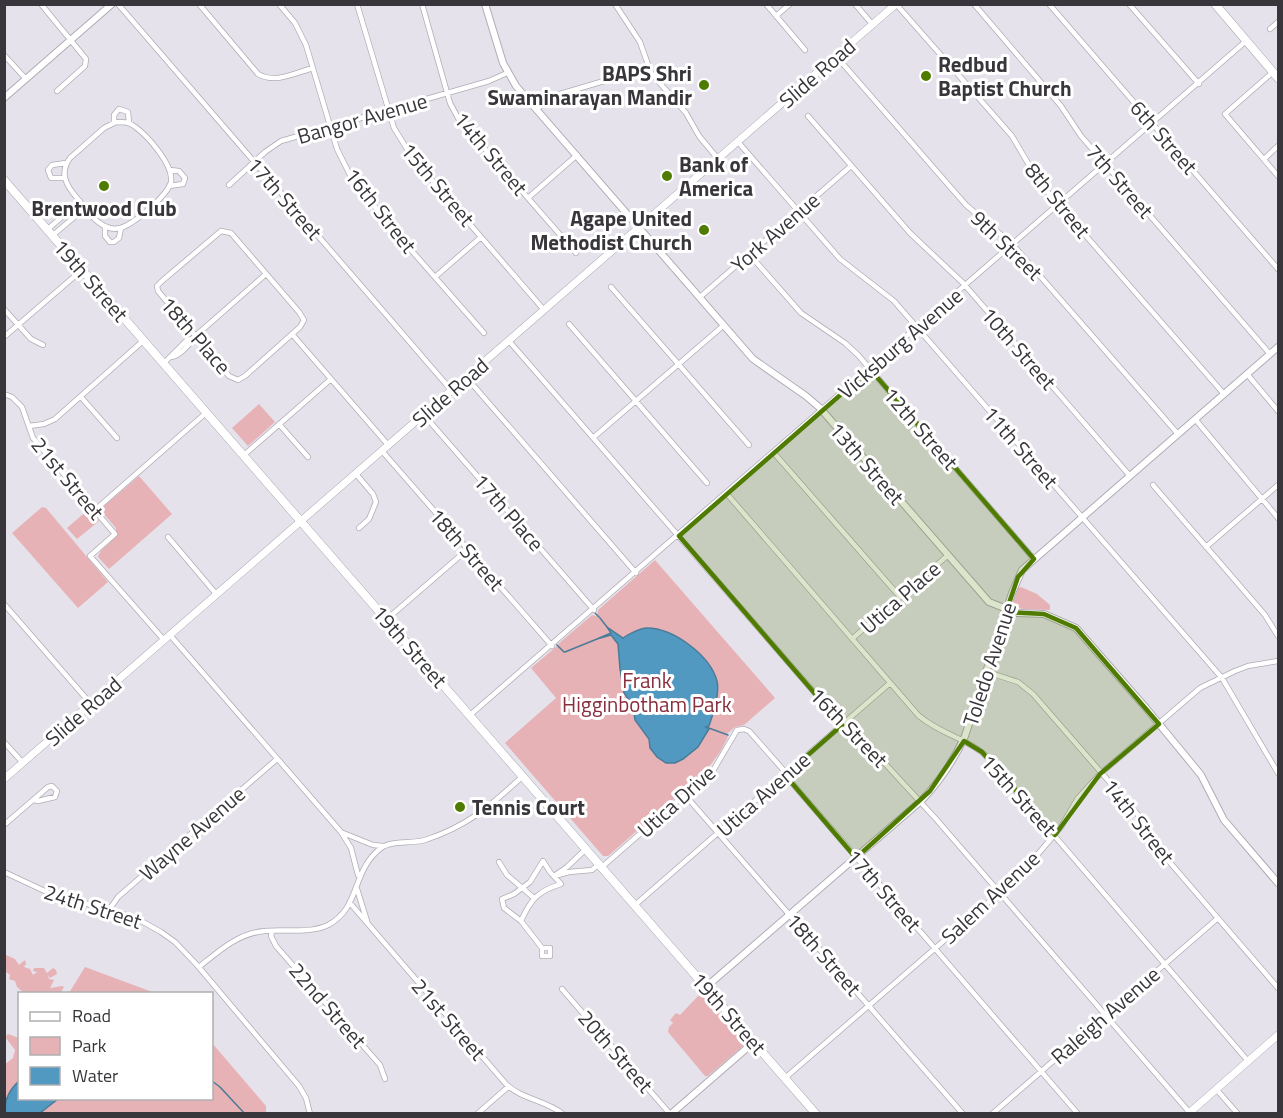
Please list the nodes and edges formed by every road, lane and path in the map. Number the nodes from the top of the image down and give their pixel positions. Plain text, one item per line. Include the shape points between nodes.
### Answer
1 (41, 4) edge
2 (112, 4) edge
3 (118, 4) edge
4 (199, 4) edge
5 (279, 4) edge
6 (357, 4) edge
7 (422, 4) edge
8 (485, 4) edge
9 (615, 4) edge
10 (766, 4) edge
11 (789, 4) edge
12 (855, 4) edge
13 (896, 4) edge
14 (974, 4) edge
15 (1049, 4) edge
16 (1130, 4) edge
17 (1215, 4) edge
18 (776, 16) junction
19 (1278, 22) edge
20 (873, 25) junction
21 (1270, 29) dead end
22 (71, 40) junction
23 (1246, 41) junction
24 (805, 50) dead end
25 (4, 55) edge
26 (836, 56) junction
27 (313, 68) junction
28 (648, 68) junction
29 (507, 73) junction
30 (1276, 75) edge
31 (26, 79) junction
32 (1198, 84) junction
33 (57, 91) dead end
34 (447, 93) junction
35 (4, 98) edge
36 (536, 109) junction
37 (388, 110) junction
38 (808, 116) dead end
39 (114, 123) junction
40 (129, 123) junction
41 (1152, 124) junction
42 (330, 126) junction
43 (738, 142) junction
44 (1278, 146) edge
45 (577, 155) junction
46 (718, 159) junction
47 (1264, 159) junction
48 (254, 162) junction
49 (66, 163) junction
50 (1106, 164) junction
51 (851, 166) junction
52 (170, 170) junction
53 (1278, 176) edge
54 (64, 178) junction
55 (4, 180) edge
56 (229, 184) dead end
57 (169, 186) junction
58 (528, 198) junction
59 (80, 201) junction
60 (1059, 204) junction
61 (86, 208) junction
62 (798, 212) junction
63 (105, 227) junction
64 (121, 228) junction
65 (639, 228) junction
66 (50, 232) junction
67 (481, 237) junction
68 (1013, 245) junction
69 (576, 253) dead end
70 (749, 254) junction
71 (82, 269) junction
72 (1278, 269) edge
73 (266, 274) junction
74 (435, 277) junction
75 (965, 286) junction
76 (611, 287) dead end
77 (700, 297) junction
78 (4, 309) edge
79 (544, 310) junction
80 (569, 324) dead end
81 (18, 325) junction
82 (724, 325) junction
83 (918, 328) junction
84 (484, 333) dead end
85 (292, 334) junction
86 (4, 337) edge
87 (194, 338) junction
88 (144, 340) junction
89 (509, 341) junction
90 (43, 345) dead end
91 (1278, 346) edge
92 (1270, 354) junction
93 (167, 360) junction
94 (678, 364) junction
95 (870, 369) junction
96 (1247, 374) junction
97 (467, 378) junction
98 (331, 379) junction
99 (452, 391) junction
100 (4, 394) edge
101 (1224, 394) junction
102 (81, 397) junction
103 (636, 401) junction
104 (822, 411) junction
105 (1278, 411) edge
106 (207, 412) junction
107 (424, 415) junction
108 (1195, 419) junction
109 (279, 424) junction
110 (29, 426) junction
111 (1178, 434) junction
112 (594, 437) junction
113 (117, 438) dead end
114 (749, 445) dead end
115 (389, 446) junction
116 (382, 452) junction
117 (774, 453) junction
118 (244, 455) junction
119 (308, 457) dead end
120 (356, 474) junction
121 (1130, 476) junction
122 (707, 483) dead end
123 (1153, 485) dead end
124 (1278, 485) edge
125 (727, 494) junction
126 (1262, 499) junction
127 (95, 510) junction
128 (1082, 517) junction
129 (1278, 518) edge
130 (302, 521) junction
131 (359, 528) dead end
132 (679, 536) junction
133 (168, 537) dead end
134 (1206, 547) junction
135 (468, 549) junction
136 (947, 556) junction
137 (1034, 559) junction
138 (636, 573) junction
139 (218, 595) junction
140 (900, 597) junction
141 (4, 604) edge
142 (594, 609) junction
143 (1007, 610) junction
144 (387, 619) junction
145 (170, 635) junction
146 (1278, 636) edge
147 (852, 639) junction
148 (164, 641) junction
149 (552, 646) junction
150 (1278, 661) edge
151 (987, 672) junction
152 (1221, 677) junction
153 (890, 683) junction
154 (92, 704) junction
155 (470, 716) junction
156 (1159, 723) junction
157 (843, 724) junction
158 (741, 729) joint
159 (4, 742) edge
160 (963, 742) junction
161 (277, 759) junction
162 (23, 763) junction
163 (1101, 773) junction
164 (1278, 773) edge
165 (785, 774) junction
166 (523, 776) junction
167 (4, 779) edge
168 (685, 795) junction
169 (34, 800) junction
170 (919, 802) junction
171 (4, 825) edge
172 (341, 832) junction
173 (718, 832) junction
174 (1054, 835) junction
175 (383, 846) junction
176 (586, 849) junction
177 (856, 858) junction
178 (499, 862) dead end
179 (600, 866) junction
180 (4, 872) edge
181 (554, 876) junction
182 (358, 878) junction
183 (1278, 883) edge
184 (356, 887) junction
185 (523, 887) junction
186 (999, 893) junction
187 (534, 898) junction
188 (350, 903) junction
189 (635, 905) junction
190 (109, 910) junction
191 (790, 915) junction
192 (1218, 918) junction
193 (521, 921) junction
194 (369, 926) junction
195 (272, 931) junction
196 (542, 948) dead end
197 (935, 949) junction
198 (1164, 964) junction
199 (199, 967) junction
200 (706, 987) junction
201 (1278, 988) edge
202 (562, 989) dead end
203 (870, 1006) junction
204 (1105, 1015) junction
205 (1277, 1039) edge
206 (754, 1042) junction
207 (1248, 1061) junction
208 (1041, 1071) junction
209 (785, 1078) junction
210 (385, 1079) dead end
211 (508, 1087) junction
212 (1216, 1089) junction
213 (310, 1113) edge
214 (477, 1113) edge
215 (563, 1113) edge
216 (674, 1113) edge
217 (816, 1113) edge
218 (963, 1113) edge
219 (992, 1113) edge
220 (1078, 1113) edge
221 (1189, 1113) edge
222 (1238, 1113) edge

1 - 22 street
2 - 22 street
3 - 48 street, 17th Street
4 - 27 street via 258,74 278,78
5 - 27 street, 16th Street via 301,33
6 - 37 street, 15th Street
7 - 34 street, 14th Street
8 - 29 street, 13th Street
9 - 28 street via 640,42
10 - 18 street
11 - 18 street
12 - 20 street
13 - 20 main road, Slide Road
13 - 60 street, 8th Street via 1012,136 1032,171
14 - 50 street, 7th Street
15 - 41 street, 6th Street
16 - 32 street
17 - 23 main road
18 - 24 street
19 - 21 street
20 - 26 main road, Slide Road
22 - 31 street
22 - 33 street via 86,62
23 - 30 main road
23 - 32 street, Vicksburg Avenue
25 - 31 street
26 - 43 main road, Slide Road
26 - 68 street, 9th Street via 966,205
27 - 42 street, 16th Street
28 - 36 street via 560,94
28 - 46 street
29 - 34 street, Bangor Avenue
29 - 36 street, 13th Street
30 - 47 street via 1225,114
31 - 35 street
32 - 41 street, Vicksburg Avenue
34 - 37 street, Bangor Avenue
34 - 58 street, 14th Street via 458,118
36 - 45 street, 13th Street
37 - 42 street, Bangor Avenue
37 - 67 street, 15th Street via 412,157
38 - 51 street, 10th Street
39 - 40 street
39 - 40 street via 119,109 128,112
39 - 49 street
40 - 52 street via 147,138
41 - 50 street, Vicksburg Avenue
41 - 72 street, 6th Street
42 - 48 street, Bangor Avenue via 282,141
42 - 74 street, 16th Street via 350,175
43 - 46 main road, Slide Road
43 - 62 street, 11th Street
44 - 47 street
45 - 58 street
45 - 65 street, 13th Street
46 - 65 main road, Slide Road
47 - 53 street
48 - 56 street, Bangor Avenue
48 - 99 street, 17th Street
49 - 54 street
49 - 54 street via 52,165 48,170 51,178
50 - 60 street, Vicksburg Avenue
50 - 92 street, 7th Street
51 - 62 street, York Avenue
51 - 75 street, 10th Street via 909,233
52 - 57 street
52 - 57 street via 179,171 185,178 183,184
54 - 59 street
55 - 66 main road, 19th Street
57 - 64 street via 161,197
58 - 69 street, 14th Street
59 - 61 street
59 - 66 street
60 - 68 street, Vicksburg Avenue
60 - 101 street, 8th Street
61 - 63 street
61 - 66 street
62 - 70 street, York Avenue
62 - 83 street, 11th Street via 840,259 886,293
63 - 64 street
63 - 64 street via 110,242 119,238
65 - 77 street, 13th Street
65 - 79 main road, Slide Road
66 - 71 main road, 19th Street
67 - 74 street
67 - 79 street, 15th Street
68 - 75 street, Vicksburg Avenue
68 - 111 street, 9th Street
70 - 77 street, York Avenue
70 - 95 street, 12th Street via 801,313 851,348
71 - 81 street
71 - 88 main road, 19th Street
73 - 85 street via 304,320
73 - 87 street
73 - 87 street, 18th Place via 231,233 221,231 162,281 160,296
74 - 84 street, 16th Street
75 - 83 street, Vicksburg Avenue
75 - 121 street, 10th Street
76 - 94 street
77 - 82 street, 13th Street
78 - 81 street
79 - 89 main road, Slide Road
80 - 103 street
81 - 86 street
81 - 90 street
82 - 94 street
82 - 104 street, 13th Street via 753,359
83 - 95 street, Vicksburg Avenue
83 - 128 street, 11th Street
85 - 87 street, 18th Place via 236,380
85 - 98 street
87 - 93 street
88 - 93 main road, 19th Street
88 - 102 street
89 - 97 main road, Slide Road
89 - 112 street, 16th Street
91 - 92 street, Toledo Avenue
92 - 96 street, Toledo Avenue
93 - 106 main road, 19th Street
94 - 103 street
94 - 114 street
95 - 104 street, Vicksburg Avenue
95 - 137 street, 12th Street
96 - 101 street, Toledo Avenue
96 - 105 street
97 - 99 main road, Slide Road
97 - 138 street
98 - 109 street
98 - 115 street
99 - 107 main road, Slide Road
100 - 110 street, 21st Street via 22,407
101 - 108 street, Toledo Avenue
102 - 110 street via 55,419
102 - 113 street
103 - 112 street
103 - 122 street
104 - 117 street, Vicksburg Avenue
104 - 136 street, 13th Street
106 - 118 main road, 19th Street
106 - 127 street
107 - 115 main road, Slide Road
107 - 142 street, 17th Place
108 - 111 street, Toledo Avenue
108 - 126 street
109 - 118 street
109 - 119 street
110 - 127 street, 21st Street via 33,438
111 - 121 street, Toledo Avenue
112 - 132 street, 16th Street
115 - 116 main road, Slide Road
116 - 120 main road, Slide Road
116 - 135 street, 18th Street
117 - 125 street, Vicksburg Avenue
117 - 140 street
118 - 130 main road, 19th Street
120 - 130 main road, Slide Road
120 - 131 street via 376,502 369,519
121 - 128 street, Toledo Avenue
123 - 134 street
124 - 126 street
125 - 132 street, Vicksburg Avenue
125 - 147 street, 15th Street
126 - 129 street
126 - 134 street
127 - 148 street, 21st Street via 115,534 90,556
128 - 137 street, Toledo Avenue
128 - 152 street, 11th Street
130 - 139 main road, Slide Road
130 - 144 main road, 19th Street
132 - 138 street, Vicksburg Avenue
132 - 157 street, 16th Street
133 - 139 street
134 - 146 street via 1265,615
135 - 144 street
135 - 149 street, 18th Street
136 - 140 street, Utica Place
136 - 143 street, 13th Street via 983,597
137 - 143 street, Toledo Avenue via 1018,577
138 - 142 street, Vicksburg Avenue
139 - 145 main road, Slide Road
140 - 147 street, Utica Place
141 - 154 street
142 - 149 street, Vicksburg Avenue
143 - 151 street, Toledo Avenue
143 - 156 street, 13th Street via 1044,614 1076,628
144 - 155 main road, 19th Street
145 - 148 main road, Slide Road
145 - 161 street
147 - 153 street, 15th Street
148 - 154 main road, Slide Road
149 - 155 street, Vicksburg Avenue
150 - 152 street, Salem Avenue via 1248,666
151 - 160 street, Toledo Avenue
151 - 163 street, 14th Street via 1026,687
152 - 156 street, Salem Avenue via 1200,688
152 - 164 street, 11th Street
153 - 157 street, Utica Avenue
153 - 160 street, 15th Street via 918,715
154 - 162 main road, Slide Road
155 - 166 main road, 19th Street
156 - 163 street, Salem Avenue
156 - 183 street, 13th Street via 1201,775 1224,820
157 - 165 street, Utica Avenue
157 - 170 street, 16th Street
158 - 165 street, 17th Street via 750,732
158 - 168 street, Utica Drive via 735,732 714,769
159 - 162 street
160 - 170 street, Toledo Avenue
160 - 174 street, 15th Street via 982,752
161 - 172 street
161 - 190 street, Wayne Avenue via 124,892
162 - 167 main road, Slide Road
163 - 174 street, Salem Avenue via 1078,798
163 - 192 street, 14th Street via 1145,824 1156,846
165 - 173 street, Utica Avenue
165 - 177 street, 17th Street
166 - 175 street via 457,828 421,841
166 - 176 main road, 19th Street
168 - 173 street, 18th Street
168 - 179 street, Utica Drive
169 - 169 street via 54,798 57,791 48,787
169 - 171 street
170 - 177 street, Toledo Avenue
170 - 186 street, 16th Street
172 - 175 street
172 - 182 street via 355,857
173 - 189 street, Utica Avenue
173 - 191 street, 18th Street
174 - 186 street, Salem Avenue via 1030,865
174 - 198 street, 15th Street
175 - 182 street
176 - 179 main road, 19th Street
176 - 181 street
177 - 191 street, Toledo Avenue
177 - 197 street, 17th Street
178 - 185 street via 507,875
179 - 181 street
179 - 189 main road, 19th Street
180 - 190 street, 24th Street via 49,892
181 - 185 street via 543,861
181 - 187 street via 561,884
182 - 184 street
184 - 188 street
184 - 194 street
185 - 187 street
185 - 193 street via 502,901 508,912
186 - 197 street, Salem Avenue
186 - 204 street, 16th Street
187 - 193 street
188 - 194 street, 21st Street
188 - 195 street via 327,925
189 - 200 main road, 19th Street
190 - 199 street, 24th Street via 136,918 161,932
191 - 200 street, Toledo Avenue
191 - 203 street, 18th Street
192 - 198 street, Raleigh Avenue
192 - 201 street, 14th Street
193 - 196 street
194 - 211 street, 21st Street
195 - 199 street via 242,936
195 - 210 street, 22nd Street via 276,946 381,1065
197 - 203 street, Salem Avenue
197 - 208 street, 17th Street
198 - 204 street, Raleigh Avenue
198 - 207 street, 15th Street
199 - 213 street, 24th Street via 299,1086
200 - 206 main road, 19th Street
202 - 216 street, 20th Street
203 - 209 street, Salem Avenue
203 - 218 street, 18th Street
204 - 208 street, Raleigh Avenue
204 - 221 street, 16th Street
205 - 207 main road
206 - 209 main road, 19th Street
206 - 216 street
207 - 212 main road
208 - 219 street, Raleigh Avenue
208 - 220 street, 17th Street
209 - 217 main road, 19th Street
211 - 214 street
211 - 215 street, 21st Street
212 - 221 main road
212 - 222 street

